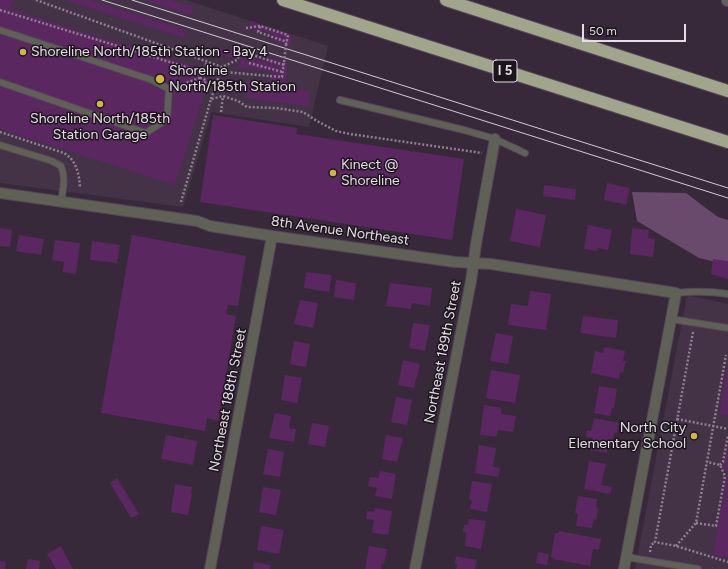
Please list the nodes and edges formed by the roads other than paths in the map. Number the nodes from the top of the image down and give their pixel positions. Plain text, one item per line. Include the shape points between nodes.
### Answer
1 (283, 0) edge
2 (446, 0) edge
3 (0, 30) edge
4 (0, 82) edge
5 (728, 91) edge
6 (340, 100) dead end
7 (495, 139) junction
8 (728, 142) edge
9 (0, 145) edge
10 (525, 153) dead end
11 (0, 193) edge
12 (61, 202) junction
13 (272, 236) junction
14 (473, 263) junction
15 (676, 293) junction
16 (728, 294) edge
17 (671, 319) junction
18 (728, 328) edge
19 (626, 557) junction
20 (210, 569) edge
21 (415, 569) edge
22 (624, 569) edge
23 (698, 569) edge

1 - 8 highway, I 5
2 - 5 highway
3 - 4 lane via 152,80 169,89 167,119 146,133
6 - 7 lane
7 - 10 lane
7 - 14 street, Northeast 189th Street
9 - 12 lane via 61,166 64,180
11 - 12 street, 8th Avenue Northeast
12 - 13 street, 8th Avenue Northeast via 197,221 210,226
13 - 14 street, 8th Avenue Northeast
13 - 20 street, Northeast 188th Street
14 - 15 street, 8th Avenue Northeast
14 - 21 street, Northeast 189th Street via 472,281
15 - 16 lane via 695,291
15 - 17 street
17 - 18 lane
17 - 19 street
19 - 22 street
19 - 23 lane

